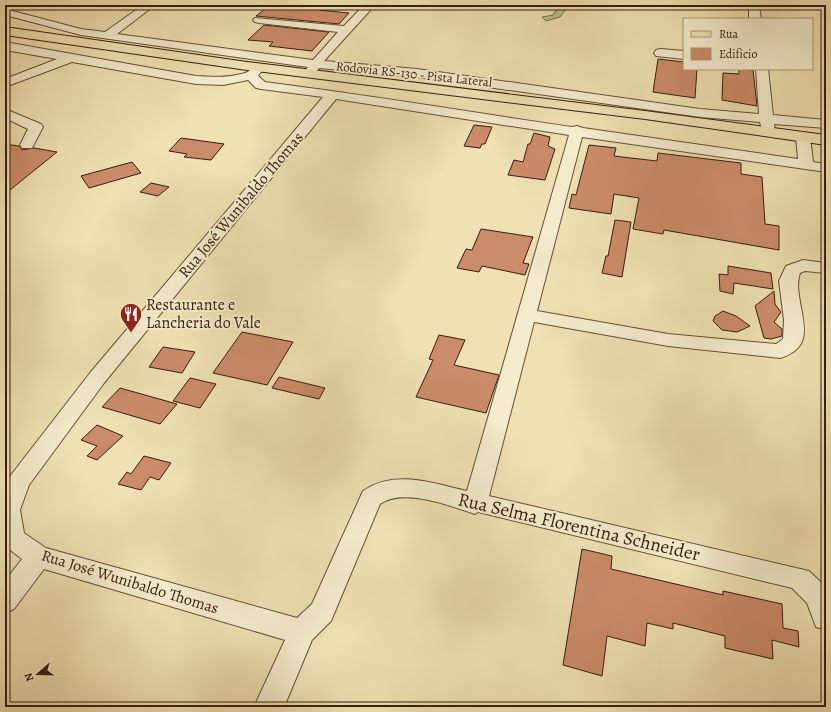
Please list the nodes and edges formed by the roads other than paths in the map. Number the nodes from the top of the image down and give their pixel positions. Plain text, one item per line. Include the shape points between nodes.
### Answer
1 (150, 5) edge
2 (370, 5) edge
3 (754, 5) edge
4 (5, 12) edge
5 (755, 18) edge
6 (259, 20) dead end
7 (348, 30) junction
8 (5, 31) edge
9 (107, 36) junction
10 (5, 46) edge
11 (660, 53) dead end
12 (683, 55) edge
13 (72, 58) junction
14 (312, 69) junction
15 (762, 70) edge
16 (257, 76) junction
17 (5, 83) edge
18 (333, 94) junction
19 (5, 113) edge
20 (826, 124) edge
21 (767, 126) junction
22 (577, 130) junction
23 (803, 137) junction
24 (826, 140) edge
25 (27, 145) dead end
26 (806, 165) junction
27 (826, 168) edge
28 (826, 268) edge
29 (526, 315) junction
30 (475, 504) junction
31 (39, 557) junction
32 (5, 600) edge
33 (826, 618) edge
34 (302, 632) junction
35 (269, 707) edge

1 - 9 street
2 - 7 street
3 - 5 street
4 - 9 street, Rodovia RS-130 - Pista Lateral
6 - 7 street
7 - 14 street
8 - 16 main road
9 - 14 street, Rodovia RS-130 - Pista Lateral
10 - 13 street
11 - 12 street
13 - 16 street via 196,80 223,81
13 - 17 street
14 - 16 main road
14 - 21 main road via 645,115
15 - 21 street
16 - 18 street
18 - 22 street
18 - 31 street, Rua José Wunibaldo Thomas via 97,378 19,481 8,510 13,538
19 - 25 street via 36,127
20 - 21 street
21 - 23 main road
22 - 26 street
22 - 29 street
23 - 24 main road
23 - 26 street
26 - 27 street
28 - 29 street via 803,265 792,270 788,281 794,320 793,342 780,351 668,340
29 - 30 street
30 - 33 street, Rua Selma Florentina Schneider via 800,579 818,596
30 - 34 street, Rua Selma Florentina Schneider via 403,488 379,491 371,498 322,612
31 - 32 street
31 - 34 street, Rua José Wunibaldo Thomas
34 - 35 street

